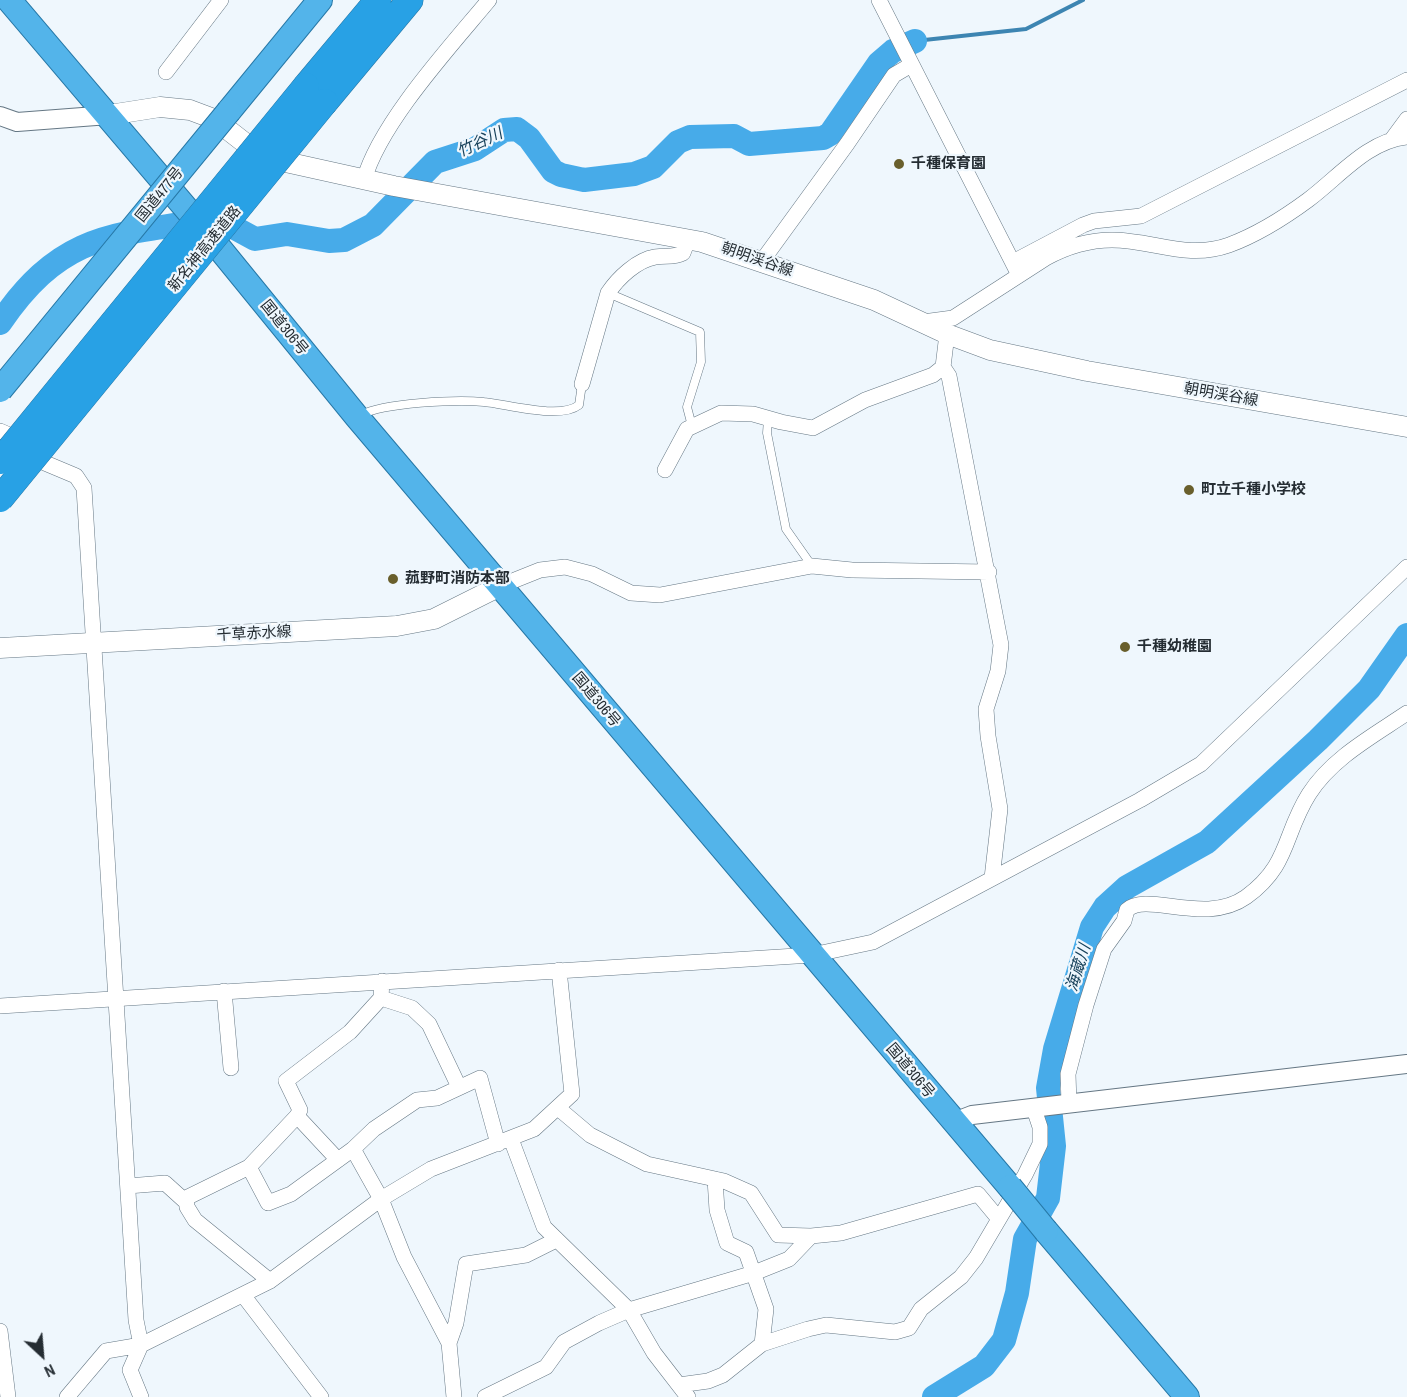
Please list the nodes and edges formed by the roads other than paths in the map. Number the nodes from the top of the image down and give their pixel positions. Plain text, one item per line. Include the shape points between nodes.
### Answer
1 (9, 0) edge
2 (221, 0) edge
3 (320, 0) edge
4 (378, 0) edge
5 (410, 0) edge
6 (489, 0) edge
7 (879, 0) edge
8 (911, 64) junction
9 (166, 72) dead end
10 (1407, 80) edge
11 (316, 94) junction
12 (109, 115) junction
13 (0, 116) edge
14 (1407, 119) edge
15 (1400, 137) edge
16 (364, 180) junction
17 (688, 240) junction
18 (762, 261) junction
19 (1016, 268) junction
20 (608, 293) junction
21 (921, 322) junction
22 (947, 334) junction
23 (943, 367) junction
24 (582, 384) joint
25 (0, 390) edge
26 (357, 417) junction
27 (768, 419) junction
28 (692, 426) junction
29 (1407, 427) edge
30 (0, 431) edge
31 (0, 461) edge
32 (665, 470) dead end
33 (0, 499) edge
34 (812, 566) junction
35 (1407, 567) edge
36 (989, 572) junction
37 (500, 586) junction
38 (94, 643) junction
39 (0, 648) edge
40 (1407, 712) edge
41 (992, 878) junction
42 (812, 955) junction
43 (559, 970) junction
44 (382, 981) junction
45 (224, 991) junction
46 (381, 998) junction
47 (115, 999) junction
48 (0, 1006) edge
49 (1407, 1064) edge
50 (231, 1068) dead end
51 (459, 1088) junction
52 (1066, 1104) junction
53 (558, 1108) junction
54 (1036, 1108) junction
55 (297, 1116) junction
56 (954, 1122) junction
57 (504, 1142) junction
58 (353, 1149) junction
59 (338, 1160) junction
60 (249, 1167) junction
61 (715, 1179) junction
62 (128, 1186) junction
63 (381, 1198) junction
64 (186, 1202) junction
65 (998, 1218) junction
66 (811, 1236) junction
67 (556, 1240) junction
68 (754, 1273) junction
69 (270, 1281) junction
70 (243, 1295) junction
71 (628, 1310) junction
72 (0, 1332) edge
73 (449, 1343) junction
74 (762, 1344) junction
75 (141, 1345) junction
76 (684, 1391) edge
77 (8, 1397) edge
78 (67, 1397) edge
79 (141, 1397) edge
80 (321, 1397) edge
81 (454, 1397) edge
82 (485, 1397) edge
83 (1187, 1397) edge

1 - 12 highway, 国道306号
2 - 9 street
3 - 25 highway, 国道477号, bridge
4 - 11 highway, 新名神高速道路
5 - 11 highway, 新名神高速道路
6 - 16 street via 420,84 370,158
7 - 8 street
8 - 18 street via 894,75
8 - 19 street
10 - 19 street via 1142,216 1083,225
11 - 31 highway, 新名神高速道路, bridge
11 - 33 highway, 新名神高速道路, bridge
12 - 13 street via 17,122
12 - 16 main road, 朝明渓谷線 via 160,107 190,110 214,120 263,157
12 - 26 highway, 国道306号
14 - 15 street
15 - 19 street via 1363,154 1306,202 1226,246 1198,253 1124,241 1091,242
16 - 17 main road, 朝明渓谷線
17 - 18 main road, 朝明渓谷線
17 - 20 street via 683,252 674,258 655,257 639,263
18 - 21 main road, 朝明渓谷線 via 874,300
19 - 21 street via 953,318
20 - 24 street
20 - 28 lane via 700,332 701,362 687,406
21 - 22 main road, 朝明渓谷線
22 - 23 street
22 - 29 main road, 朝明渓谷線 via 990,350 1087,370
23 - 27 street via 933,375 865,400 813,428
23 - 36 street via 949,376
24 - 26 lane via 579,405 570,409 529,411 481,401 381,407
26 - 37 highway, 国道306号
27 - 28 street via 734,411
27 - 34 lane via 767,433 786,529
28 - 32 street via 673,450
30 - 38 street via 21,440 45,463 76,476 84,488
34 - 36 street
34 - 37 street via 660,595 631,593 592,574 565,567 540,570
35 - 41 street via 1201,764
36 - 41 street via 1001,645 998,671 986,709 1000,809
37 - 38 main road, 千草赤水線 via 434,619 397,626
37 - 42 highway, 国道306号
38 - 39 main road, 千草赤水線
38 - 47 street
40 - 52 street via 1353,750 1320,780 1302,808 1273,874 1246,897 1234,905 1210,910 1142,903 1127,910 1124,921 1104,949 1086,1005 1068,1074
41 - 42 street via 873,942
42 - 43 street
42 - 56 highway, 国道306号
43 - 44 street
43 - 53 street via 572,1094
44 - 45 street
44 - 46 street
45 - 47 street
45 - 50 street
46 - 51 street via 412,1008 429,1024
46 - 55 street via 350,1032 286,1081 300,1110
47 - 48 street
47 - 62 street
49 - 52 street
51 - 57 street via 480,1078
51 - 58 street via 437,1098 417,1100 374,1129
52 - 54 street
53 - 57 street via 534,1129
53 - 61 street via 590,1136 647,1164
54 - 56 street via 972,1114
54 - 65 street via 1040,1144
55 - 59 street
55 - 60 street
56 - 83 highway, 国道306号, bridge
57 - 63 street via 431,1169
57 - 67 street via 544,1227
58 - 59 street
58 - 63 street
59 - 60 street via 291,1194 268,1203
60 - 64 street via 192,1193
61 - 66 street via 751,1193 778,1235
61 - 68 street via 717,1210 727,1243 746,1252
62 - 64 street via 165,1183
62 - 75 street
63 - 69 street
63 - 73 street via 404,1257
64 - 69 street via 195,1220
65 - 66 street via 978,1194 841,1233
65 - 74 street via 962,1277 921,1310 909,1328 903,1331 826,1325
66 - 68 street via 789,1259
67 - 71 street
67 - 73 street via 526,1255 466,1264
68 - 71 street
68 - 74 street via 766,1309
69 - 70 street
70 - 75 street
70 - 80 street
71 - 76 street via 654,1353
71 - 82 street via 564,1342 546,1367
72 - 77 street
73 - 81 street
74 - 76 street via 723,1375
75 - 78 street via 106,1351
75 - 79 street via 130,1370

